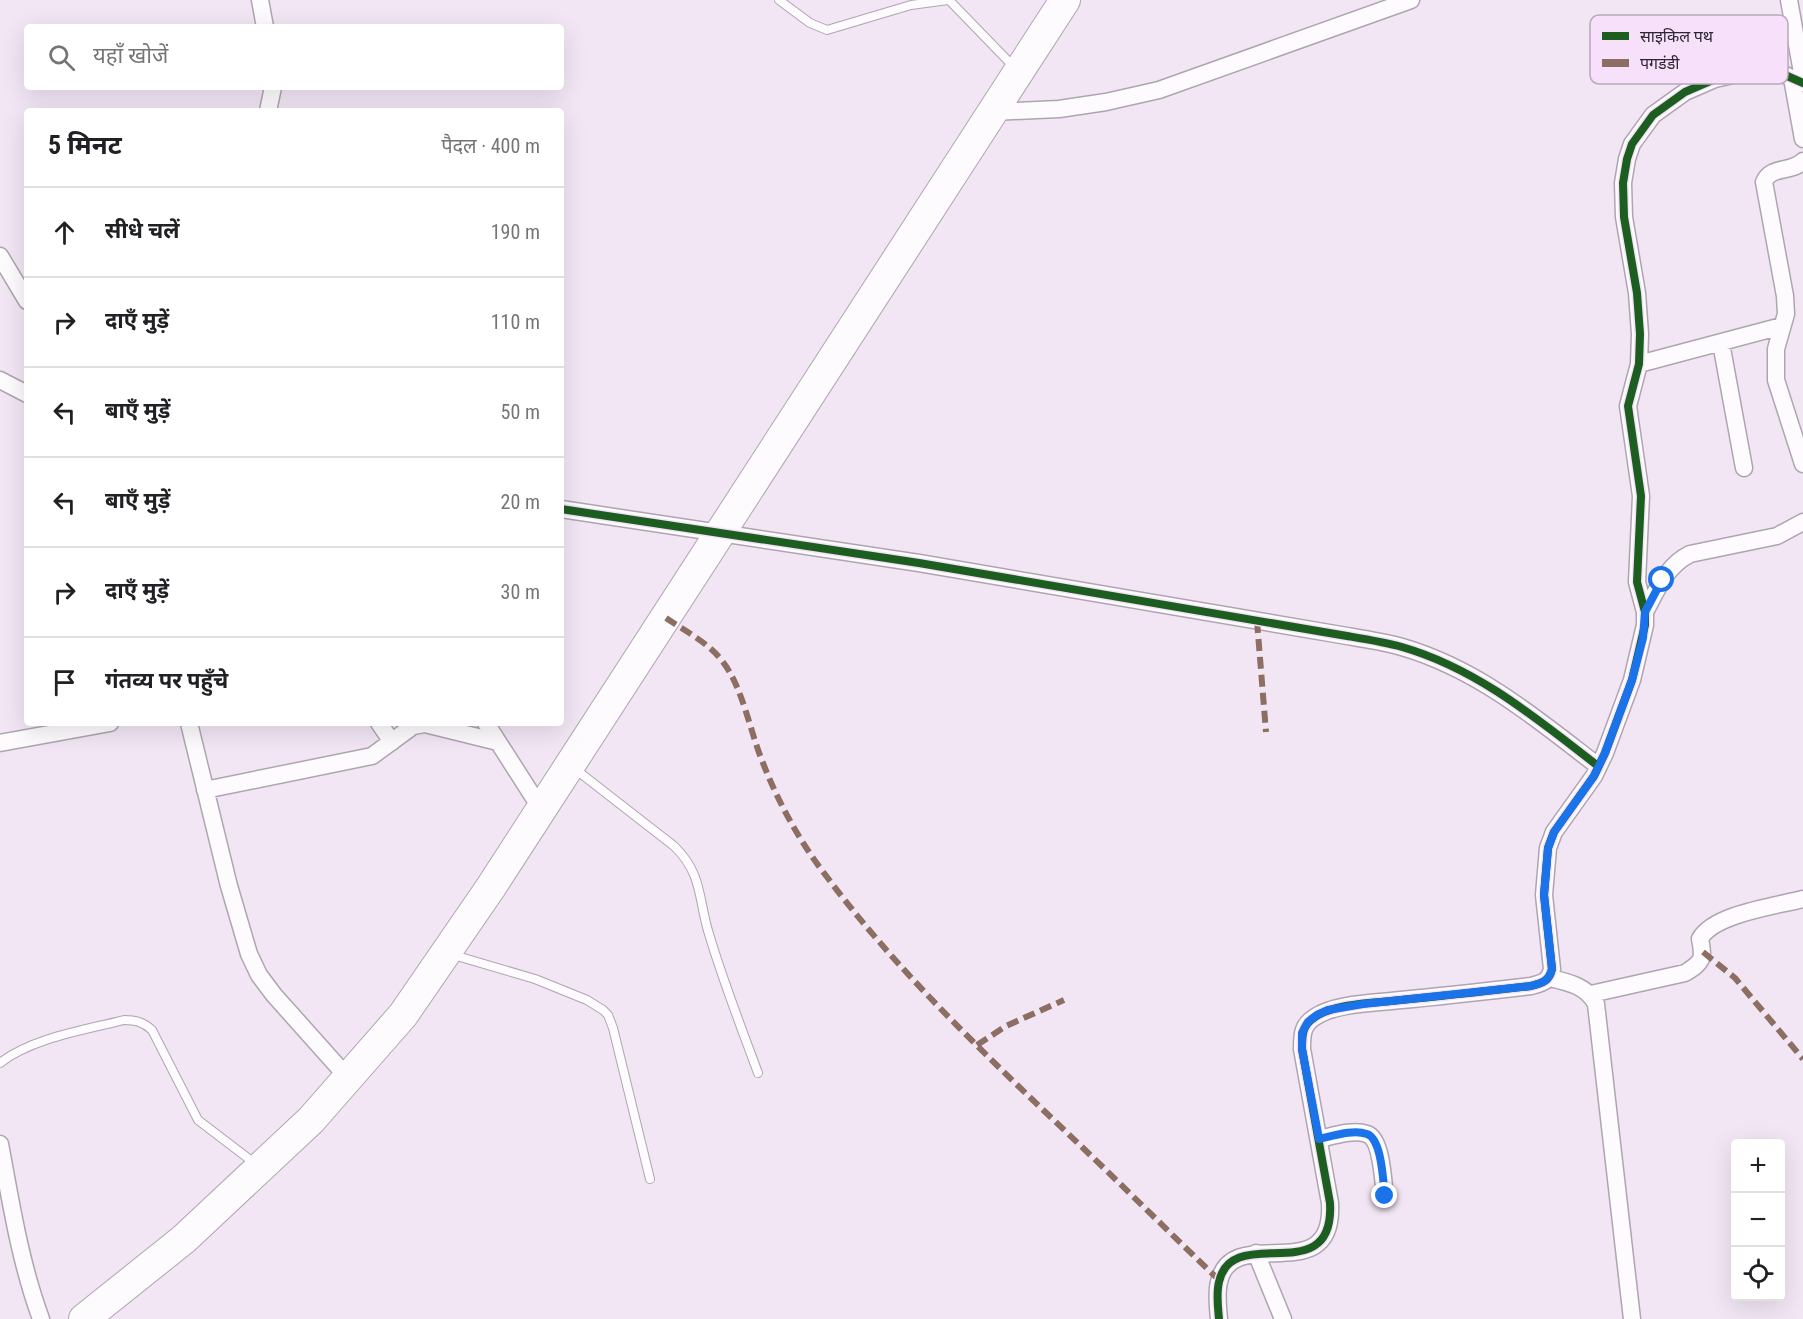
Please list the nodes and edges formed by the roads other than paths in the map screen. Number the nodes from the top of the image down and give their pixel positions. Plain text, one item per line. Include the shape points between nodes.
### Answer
1 (260, 0) edge
2 (779, 0) edge
3 (948, 0) edge
4 (1065, 0) edge
5 (1411, 0) edge
6 (1789, 0) edge
7 (264, 24) edge
8 (1018, 72) junction
9 (1799, 80) edge
10 (1703, 84) edge
11 (272, 90) edge
12 (269, 108) edge
13 (993, 112) junction
14 (1803, 139) edge
15 (1803, 161) edge
16 (0, 256) edge
17 (24, 296) edge
18 (1782, 326) junction
19 (1721, 343) junction
20 (1639, 364) junction
21 (0, 380) edge
22 (24, 392) edge
23 (1803, 464) edge
24 (1744, 468) dead end
25 (564, 510) edge
26 (1803, 522) edge
27 (713, 544) junction
28 (1645, 612) junction
29 (94, 726) edge
30 (190, 726) edge
31 (381, 726) edge
32 (413, 726) edge
33 (433, 726) edge
34 (488, 726) edge
35 (392, 742) junction
36 (498, 742) junction
37 (0, 743) edge
38 (570, 765) junction
39 (1592, 777) junction
40 (205, 790) junction
41 (541, 808) junction
42 (1803, 899) edge
43 (447, 953) junction
44 (1550, 978) junction
45 (1591, 994) junction
46 (0, 1063) edge
47 (758, 1073) dead end
48 (349, 1079) junction
49 (1319, 1139) junction
50 (0, 1144) edge
51 (261, 1168) junction
52 (650, 1179) dead end
53 (1385, 1196) dead end
54 (1256, 1253) junction
55 (41, 1319) edge
56 (84, 1319) edge
57 (1219, 1319) edge
58 (1283, 1319) edge
59 (1632, 1319) edge

1 - 7 street
2 - 3 lane via 810,23 827,30 911,5
3 - 8 lane
4 - 8 highway
5 - 13 street via 1159,90 1059,109
6 - 9 street
8 - 13 highway
9 - 14 street
10 - 20 street via 1653,115 1632,144 1623,183 1624,217 1637,293
11 - 12 street
13 - 27 highway
15 - 18 street via 1769,174 1764,182 1785,296
16 - 17 street
18 - 19 street
18 - 23 street via 1776,349 1776,380
19 - 20 street
19 - 24 street
20 - 28 street via 1628,406 1641,496 1637,582
21 - 22 street
25 - 27 street
26 - 28 street via 1778,536 1680,558 1670,567
27 - 38 highway
27 - 39 street via 931,565 1402,647 1449,665 1500,692
28 - 39 street via 1632,680
29 - 37 street
30 - 40 street
31 - 35 street
32 - 35 street
33 - 36 street
34 - 36 street
35 - 40 street via 372,756
36 - 41 street
38 - 41 highway
38 - 47 lane via 674,846 693,868 708,932
39 - 44 street via 1554,832 1548,848 1544,895
40 - 48 street via 240,928 254,965 274,995
41 - 43 highway
42 - 45 street via 1715,924 1700,939 1701,960 1685,973
43 - 48 highway via 403,1015
43 - 52 lane via 535,978 587,1000 608,1015
44 - 45 street
44 - 49 street via 1531,986 1363,1004 1317,1015 1302,1033 1302,1049
45 - 59 street via 1596,1004
46 - 51 lane via 21,1049 43,1042 124,1020 144,1023 152,1030 198,1120
48 - 51 highway
49 - 53 street via 1355,1132 1372,1137 1379,1152
49 - 54 street via 1331,1220 1324,1239 1302,1251
50 - 55 street via 16,1236
51 - 56 highway via 184,1239
54 - 57 street via 1243,1255 1222,1272 1217,1292
54 - 58 street

